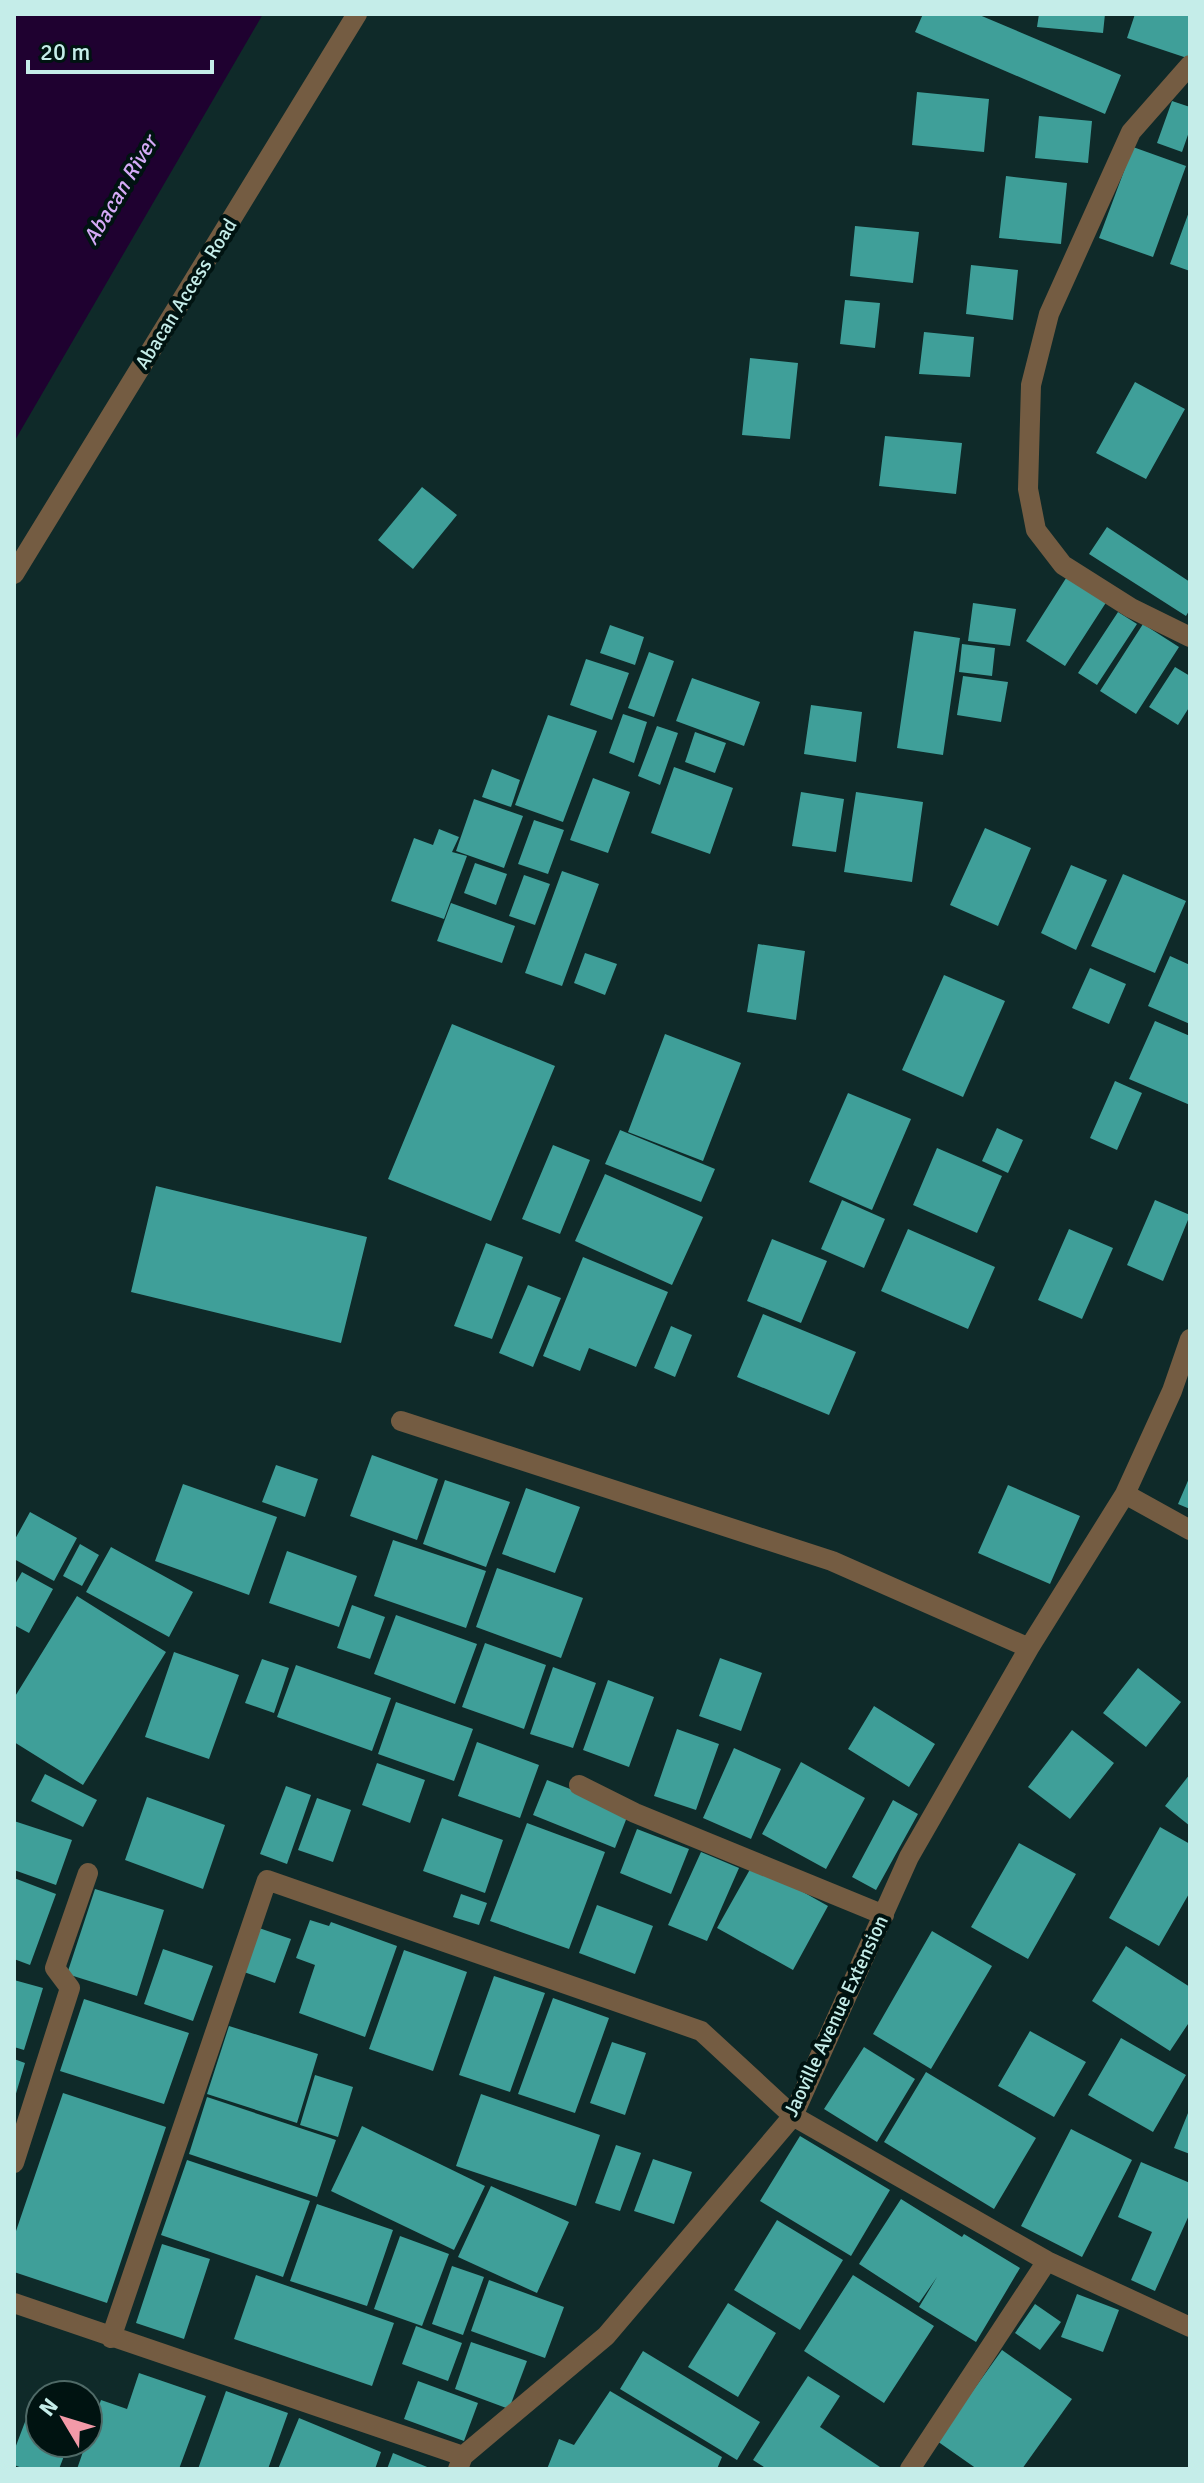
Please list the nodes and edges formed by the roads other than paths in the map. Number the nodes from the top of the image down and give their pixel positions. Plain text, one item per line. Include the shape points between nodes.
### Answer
1 (357, 14) edge
2 (1190, 65) edge
3 (14, 574) edge
4 (1190, 637) edge
5 (1190, 1339) edge
6 (401, 1421) dead end
7 (1125, 1494) junction
8 (1190, 1530) edge
9 (1029, 1648) junction
10 (579, 1785) dead end
11 (88, 1873) dead end
12 (884, 1915) junction
13 (793, 2116) junction
14 (14, 2163) edge
15 (1047, 2261) junction
16 (14, 2303) edge
17 (1190, 2327) edge
18 (111, 2338) junction
19 (460, 2462) edge
20 (910, 2469) edge

1 - 3 street, Abacan Access Road
2 - 4 street via 1131,132 1049,314 1031,385 1028,489 1036,530 1063,565
5 - 7 street, Jaoville Avenue Extension
6 - 9 street via 832,1561
7 - 8 street
7 - 9 street, Jaoville Avenue Extension
9 - 12 street, Jaoville Avenue Extension via 909,1857
10 - 12 street
11 - 14 street via 55,1968 70,1988
12 - 13 street, Jaoville Avenue Extension
13 - 15 street
13 - 18 street via 701,2031 267,1880
13 - 19 street, Jaoville Avenue Extension via 606,2336
15 - 17 street
15 - 20 street
16 - 18 street
18 - 19 street

